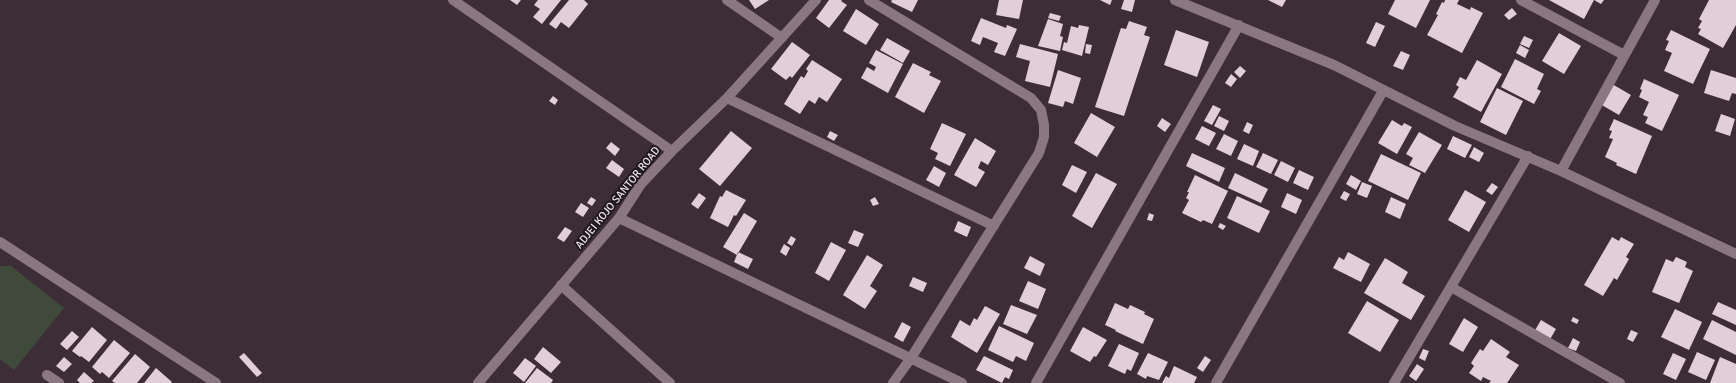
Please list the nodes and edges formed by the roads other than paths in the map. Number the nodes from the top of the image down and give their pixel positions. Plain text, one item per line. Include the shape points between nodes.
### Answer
1 (453, 0) edge
2 (727, 0) edge
3 (802, 0) edge
4 (869, 0) edge
5 (1175, 0) edge
6 (1521, 0) edge
7 (1655, 0) edge
8 (813, 3) edge
9 (1239, 25) junction
10 (782, 38) junction
11 (1624, 55) junction
12 (1384, 91) junction
13 (727, 98) junction
14 (672, 151) junction
15 (1528, 156) junction
16 (1561, 171) junction
17 (619, 218) junction
18 (994, 226) junction
19 (1, 245) edge
20 (1736, 254) edge
21 (561, 285) junction
22 (1451, 287) junction
23 (911, 358) junction
24 (47, 375) dead end
25 (59, 383) edge
26 (216, 383) edge
27 (478, 383) edge
28 (670, 383) edge
29 (893, 383) edge
30 (962, 383) edge
31 (1036, 383) edge
32 (1216, 383) edge
33 (1394, 383) edge
34 (1620, 383) edge

1 - 14 street
2 - 10 street
3 - 8 street
4 - 18 street via 1031,98 1041,110 1044,137 1040,153
5 - 9 street
6 - 11 street
7 - 11 street
8 - 10 street, ADJEI KOJO SANTOR ROAD
9 - 12 street via 1334,65
9 - 31 street
10 - 13 street, ADJEI KOJO SANTOR ROAD
11 - 16 street
12 - 15 street via 1455,126
12 - 32 street
13 - 14 street, ADJEI KOJO SANTOR ROAD
13 - 18 street
14 - 17 street, ADJEI KOJO SANTOR ROAD via 641,184
15 - 16 street
15 - 22 street
16 - 20 street
17 - 21 street, ADJEI KOJO SANTOR ROAD
17 - 23 street
18 - 23 street
19 - 26 street
21 - 27 street, ADJEI KOJO SANTOR ROAD
21 - 28 street
22 - 33 street
22 - 34 street
23 - 29 street
23 - 30 street
24 - 25 street

